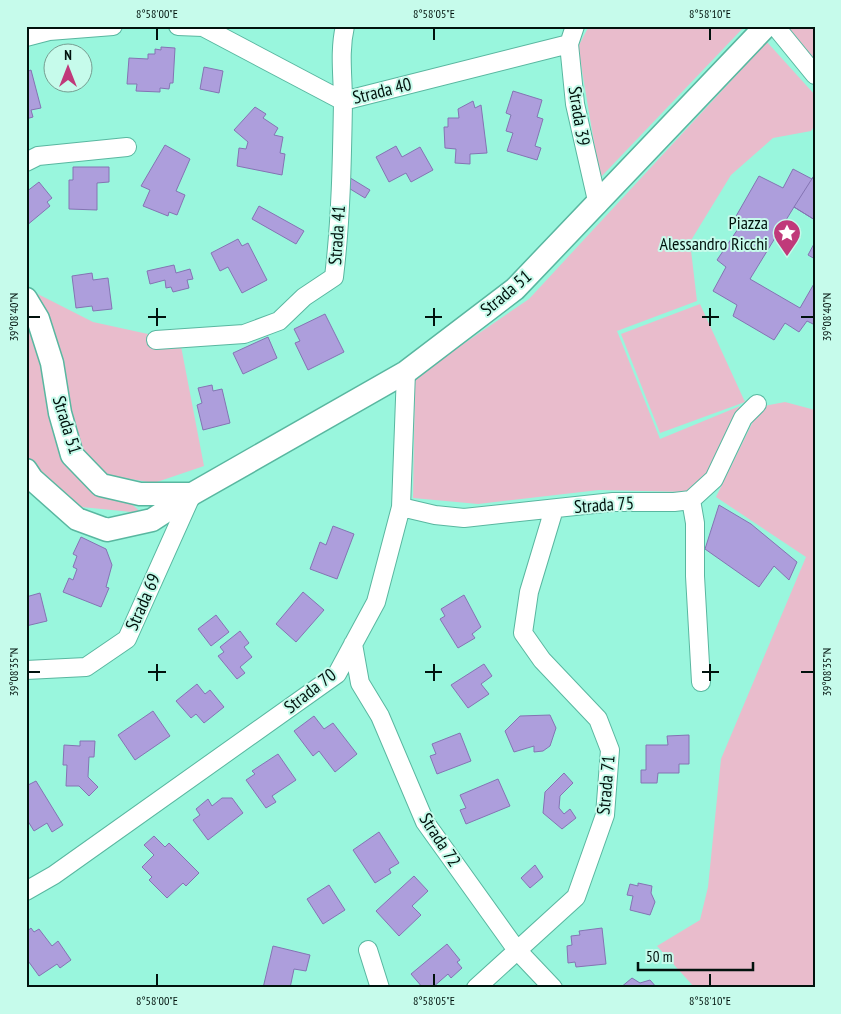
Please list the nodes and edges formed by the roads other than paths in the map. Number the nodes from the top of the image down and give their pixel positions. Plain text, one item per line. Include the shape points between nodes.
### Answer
1 (113, 26) edge
2 (178, 26) edge
3 (345, 26) edge
4 (575, 26) edge
5 (766, 26) edge
6 (775, 26) edge
7 (26, 37) edge
8 (569, 44) junction
9 (815, 75) edge
10 (343, 101) junction
11 (127, 147) dead end
12 (26, 162) edge
13 (598, 205) junction
14 (26, 299) edge
15 (156, 340) dead end
16 (406, 372) junction
17 (757, 404) dead end
18 (26, 470) edge
19 (192, 494) junction
20 (691, 500) junction
21 (401, 507) junction
22 (554, 509) junction
23 (353, 644) junction
24 (26, 670) edge
25 (701, 682) dead end
26 (26, 891) edge
27 (516, 949) junction
28 (368, 950) dead end
29 (380, 988) edge
30 (476, 988) edge
31 (554, 988) edge

1 - 7 street via 49,31
2 - 10 street, Strada 40 via 203,27
3 - 10 street, Strada 41 via 340,47
4 - 8 street, Strada 39
5 - 13 street, Strada 51
6 - 9 street
8 - 10 street, Strada 40
8 - 13 street, Strada 39 via 575,104
10 - 15 street, Strada 41 via 339,233 334,277 304,297 279,321 244,334
11 - 12 street via 38,156
13 - 16 street, Strada 51 via 515,288
14 - 19 street, Strada 51 via 38,319 52,363 60,413 72,455 101,484 140,494
16 - 19 street, Strada 51
16 - 21 street, Strada 70
17 - 20 street via 744,418 714,479
18 - 19 street, Strada 51 via 77,519 107,530 152,520
19 - 24 street, Strada 69 via 127,639 86,667
20 - 22 street, Strada 75 via 613,502
20 - 25 street via 695,523
21 - 22 street, Strada 75 via 464,518
21 - 23 street, Strada 70 via 376,602
22 - 27 street, Strada 71 via 528,592 523,633 542,660 598,719 610,750 605,814 576,897
23 - 26 street, Strada 70 via 337,674 54,875
23 - 27 street, Strada 72 via 360,682 380,716 425,822
27 - 30 street, Strada 71
27 - 31 street, Strada 72
28 - 29 street

